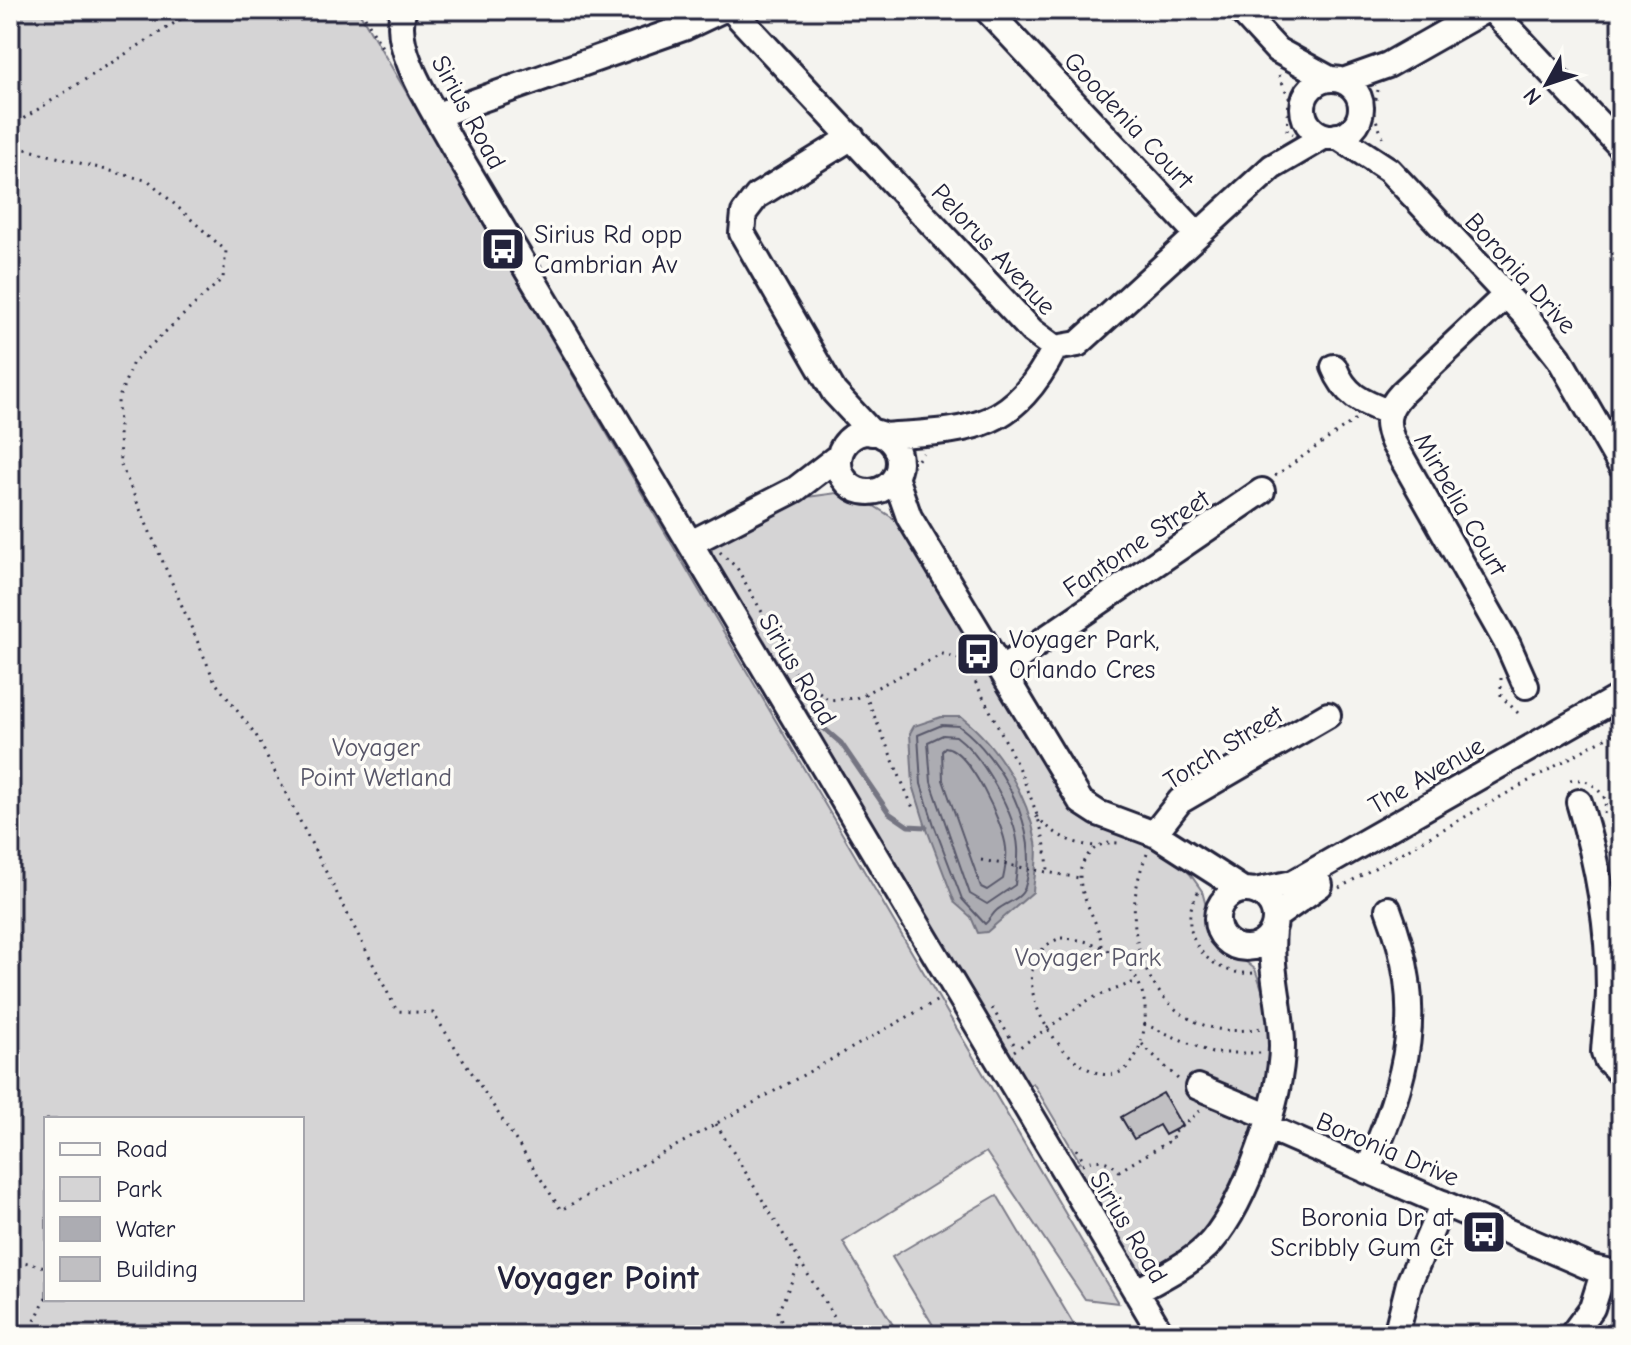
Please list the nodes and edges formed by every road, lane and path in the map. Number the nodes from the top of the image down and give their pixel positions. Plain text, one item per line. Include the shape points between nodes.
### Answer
1 (195, 10) edge
2 (722, 10) edge
3 (732, 10) edge
4 (987, 10) edge
5 (1240, 10) edge
6 (1485, 10) edge
7 (1492, 10) edge
8 (402, 18) edge
9 (1277, 50) junction
10 (1278, 74) dead end
11 (1384, 76) junction
12 (1336, 80) junction
13 (1365, 105) junction
14 (437, 115) junction
15 (10, 127) edge
16 (1312, 128) junction
17 (852, 137) junction
18 (10, 145) edge
19 (1621, 147) edge
20 (1389, 170) junction
21 (1197, 234) junction
22 (1507, 294) junction
23 (1055, 348) junction
24 (1334, 367) dead end
25 (834, 392) junction
26 (1388, 412) junction
27 (877, 434) junction
28 (928, 443) junction
29 (843, 449) junction
30 (1621, 466) edge
31 (902, 471) junction
32 (860, 488) junction
33 (796, 489) junction
34 (1262, 491) dead end
35 (909, 517) junction
36 (702, 539) junction
37 (1001, 669) junction
38 (1526, 686) dead end
39 (865, 694) junction
40 (1621, 696) edge
41 (1621, 714) edge
42 (1328, 715) dead end
43 (1579, 802) dead end
44 (913, 808) dead end
45 (1034, 813) junction
46 (1156, 835) junction
47 (1125, 844) dead end
48 (1098, 847) junction
49 (1185, 854) junction
50 (981, 860) dead end
51 (1048, 872) junction
52 (1079, 878) junction
53 (1249, 891) junction
54 (1198, 892) dead end
55 (1388, 909) dead end
56 (1217, 918) junction
57 (1274, 924) junction
58 (1102, 946) junction
59 (1243, 948) junction
60 (1262, 977) junction
61 (1137, 981) junction
62 (963, 992) junction
63 (1144, 1024) junction
64 (1280, 1025) junction
65 (1048, 1030) junction
66 (1141, 1043) junction
67 (1270, 1052) dead end
68 (997, 1060) junction
69 (1621, 1074) edge
70 (1203, 1089) junction
71 (1269, 1122) junction
72 (716, 1124) junction
73 (1367, 1171) junction
74 (1065, 1175) junction
75 (1443, 1203) junction
76 (10, 1259) edge
77 (800, 1263) junction
78 (44, 1267) edge
79 (1612, 1273) edge
80 (1136, 1292) junction
81 (44, 1301) edge
82 (36, 1335) edge
83 (787, 1335) edge
84 (845, 1335) edge
85 (1162, 1335) edge
86 (1396, 1335) edge
87 (1572, 1335) edge

1 - 15 path
2 - 14 street
3 - 17 street, Pelorus Avenue
4 - 21 street, Goodenia Court
5 - 9 street, Boronia Drive
6 - 11 street
7 - 19 street
8 - 14 street, Sirius Road via 404,50
9 - 12 street, Boronia Drive
9 - 16 street, Boronia Drive
10 - 16 path via 1289,98 1287,131
11 - 12 street
11 - 13 street
11 - 13 path
12 - 13 street, Boronia Drive via 1355,91
12 - 16 street via 1316,84
13 - 16 street via 1353,128
13 - 20 street, Boronia Drive
14 - 36 street, Sirius Road
16 - 20 street, Boronia Drive
16 - 21 street, Pelorus Avenue
17 - 23 street, Pelorus Avenue via 1032,331
17 - 25 street via 757,196 742,223 745,243
18 - 72 path via 149,181 226,251 223,278 133,362 118,400 120,463 215,682 256,735 397,1011 433,1013 561,1210
20 - 22 street, Boronia Drive
21 - 23 street, Pelorus Avenue via 1078,344
22 - 26 street, Mirbelia Court
22 - 30 street, Boronia Drive via 1559,358
23 - 28 street via 1042,375 991,421
24 - 26 street via 1353,398
25 - 27 street
25 - 29 street
26 - 38 street, Mirbelia Court via 1394,444
27 - 28 street
27 - 29 street via 859,434
27 - 31 street via 893,446
28 - 31 street
28 - 31 path
29 - 32 street via 841,473
29 - 33 street
31 - 32 street via 886,487
31 - 35 street
32 - 33 street
32 - 35 street
33 - 36 street
34 - 37 street, Fantome Street
35 - 37 street
36 - 39 path via 737,568 763,614 785,639 793,671 829,700
36 - 62 street, Sirius Road
37 - 46 street via 1081,802
39 - 44 path
39 - 45 path via 943,654 965,661
40 - 53 street, The Avenue via 1293,883
41 - 57 street, The Avenue via 1291,902
42 - 46 street, Torch Street via 1180,801
43 - 69 street via 1598,868 1606,925 1609,994 1604,1052
45 - 48 path via 1055,835
45 - 51 path
46 - 49 street
46 - 64 path via 1137,879 1131,910 1139,957 1156,988 1181,1012 1208,1025 1249,1031
47 - 48 path
48 - 52 path via 1083,859
49 - 53 street
49 - 56 street via 1205,885
50 - 51 path
51 - 52 path
52 - 58 path
53 - 56 street via 1225,898
53 - 57 street via 1269,900
54 - 60 path via 1190,922 1205,958 1224,970
55 - 73 street via 1404,959 1409,1036 1400,1091
56 - 59 street via 1224,938
57 - 59 street via 1261,944
57 - 60 street
58 - 61 path
58 - 65 path via 1061,938 1038,954 1034,981
59 - 60 street
60 - 64 street
61 - 63 path
61 - 65 path via 1090,999
62 - 68 street, Sirius Road
62 - 72 path
63 - 66 path
63 - 67 path via 1212,1053
64 - 71 street via 1282,1056
65 - 66 path via 1076,1064 1101,1074 1126,1068
65 - 68 path
66 - 70 path via 1176,1078
68 - 74 street, Sirius Road
70 - 71 street, Boronia Drive
70 - 74 path via 1199,1115 1171,1135 1173,1139 1119,1171 1098,1160
71 - 73 street, Boronia Drive
71 - 80 street via 1228,1217 1211,1242
72 - 77 path
73 - 75 street, Boronia Drive
74 - 80 street, Sirius Road
75 - 79 street, Boronia Drive
75 - 86 street via 1409,1283
76 - 78 path
77 - 83 path via 778,1312
77 - 84 path
79 - 87 street
80 - 85 street, Sirius Road
81 - 82 path via 32,1327

